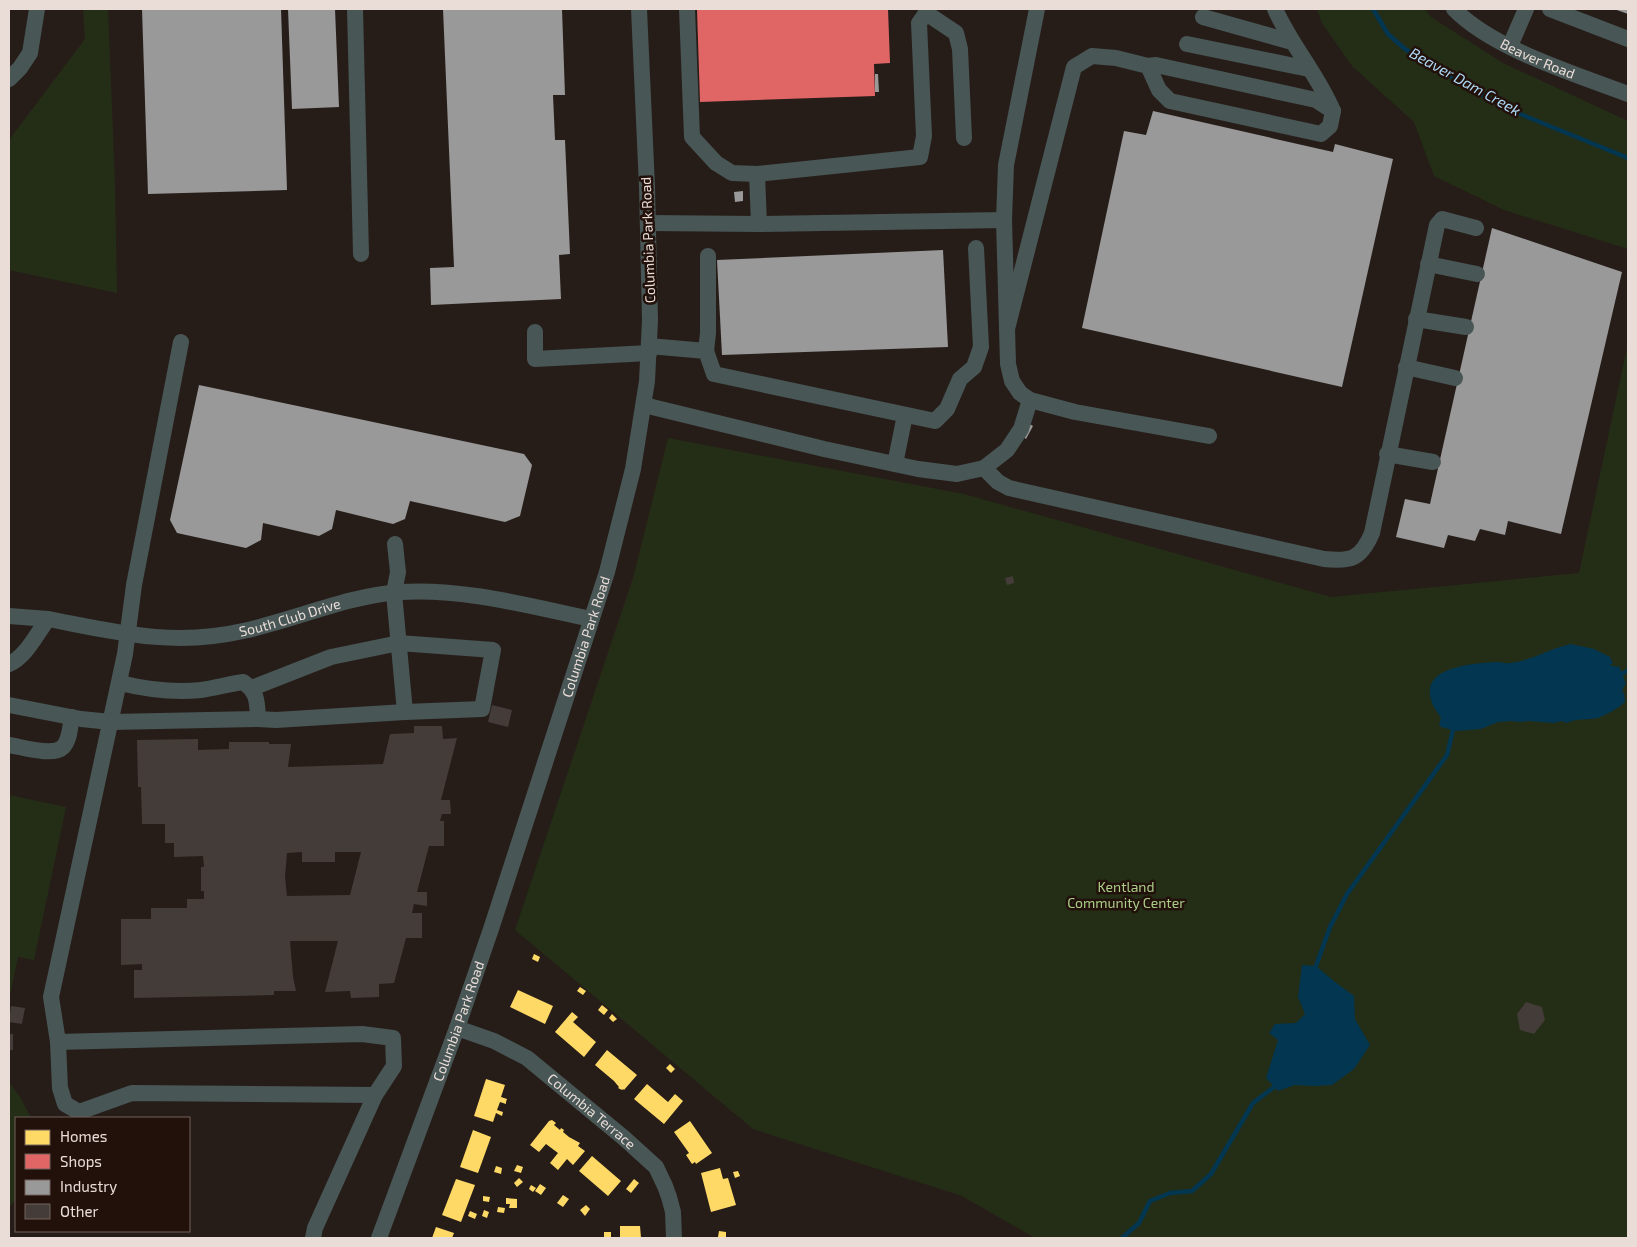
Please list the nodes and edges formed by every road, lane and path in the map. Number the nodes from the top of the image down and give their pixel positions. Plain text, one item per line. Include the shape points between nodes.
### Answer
1 (37, 9) edge
2 (355, 9) edge
3 (639, 9) edge
4 (686, 9) edge
5 (1037, 9) edge
6 (1454, 9) edge
7 (1526, 9) edge
8 (1550, 9) edge
9 (1273, 10) edge
10 (926, 11) edge
11 (1203, 17) dead end
12 (1628, 39) edge
13 (1292, 42) junction
14 (1187, 44) dead end
15 (1510, 46) junction
16 (1148, 66) junction
17 (1309, 69) junction
18 (9, 80) edge
19 (1628, 94) edge
20 (1332, 111) junction
21 (964, 138) dead end
22 (757, 174) junction
23 (1004, 220) junction
24 (648, 223) junction
25 (759, 224) junction
26 (1476, 228) dead end
27 (976, 248) dead end
28 (361, 254) dead end
29 (708, 256) dead end
30 (1428, 264) junction
31 (1478, 274) dead end
32 (1416, 319) junction
33 (1466, 327) dead end
34 (1007, 329) junction
35 (535, 332) dead end
36 (181, 342) dead end
37 (649, 350) junction
38 (706, 351) junction
39 (1406, 367) junction
40 (1454, 378) dead end
41 (1030, 400) junction
42 (644, 405) junction
43 (905, 415) junction
44 (1209, 436) dead end
45 (1387, 454) junction
46 (1433, 462) dead end
47 (895, 464) junction
48 (984, 468) junction
49 (395, 544) dead end
50 (394, 593) junction
51 (9, 616) edge
52 (48, 619) junction
53 (591, 620) junction
54 (128, 634) junction
55 (398, 643) junction
56 (9, 664) edge
57 (120, 683) junction
58 (252, 688) junction
59 (9, 704) edge
60 (405, 712) junction
61 (72, 717) junction
62 (258, 719) junction
63 (112, 722) junction
64 (9, 744) edge
65 (457, 1028) junction
66 (58, 1042) junction
67 (375, 1095) junction
68 (313, 1238) edge
69 (380, 1238) edge
70 (674, 1238) edge

1 - 18 street via 30,53
2 - 28 street
3 - 24 street, Columbia Park Road
4 - 22 street via 692,137 716,163 732,173
5 - 23 street via 1006,165
6 - 15 street, Beaver Road via 1466,21
7 - 15 street
8 - 12 street
9 - 13 street
10 - 21 street via 956,33 960,49
10 - 22 street via 919,23 924,136 920,157
11 - 13 street
13 - 17 street
14 - 17 street
15 - 19 street, Beaver Road
16 - 20 street via 1156,65 1316,100
16 - 20 street via 1159,90 1170,101 1321,134 1330,126
16 - 34 street via 1092,56 1074,67
17 - 20 street
22 - 25 street
23 - 25 street
23 - 34 street
24 - 25 street
24 - 37 street, Columbia Park Road
26 - 30 street via 1442,220 1437,226
27 - 43 street via 981,347 974,367 960,379 947,409 935,421
29 - 38 street
30 - 31 street
30 - 32 street
32 - 33 street
32 - 39 street
34 - 41 street via 1012,382
35 - 37 street via 535,358
36 - 54 street via 134,585
37 - 38 street
37 - 42 street, Columbia Park Road
38 - 43 street via 714,374
39 - 40 street
39 - 45 street
41 - 44 street via 1075,412
41 - 48 street via 1021,429 1007,450
42 - 47 street via 824,450
42 - 53 street, Columbia Park Road via 623,515
43 - 47 street
45 - 46 street
45 - 48 street via 1368,542 1357,555 1339,560 1009,488
47 - 48 street via 957,474
49 - 50 street via 398,572
50 - 53 street, South Club Drive via 439,591 467,594
50 - 54 street, South Club Drive via 374,595 242,632 207,638
50 - 55 street
51 - 52 street, South Club Drive
52 - 54 street, South Club Drive
52 - 56 street via 25,651
53 - 65 street, Columbia Park Road
54 - 57 street
55 - 58 street via 331,657
55 - 60 street
55 - 60 street via 493,650 482,709
57 - 58 street via 170,690 199,690 243,682
57 - 63 street
58 - 62 street
59 - 61 street
60 - 62 street
61 - 63 street
61 - 64 street via 67,739 56,751
62 - 63 street
63 - 66 street via 51,997
65 - 69 street, Columbia Park Road
65 - 70 street, Columbia Terrace via 494,1041 527,1058 656,1167 673,1212
66 - 67 street via 60,1088 65,1104 79,1112 132,1093
66 - 67 street via 362,1034 394,1038 394,1066
67 - 68 street

